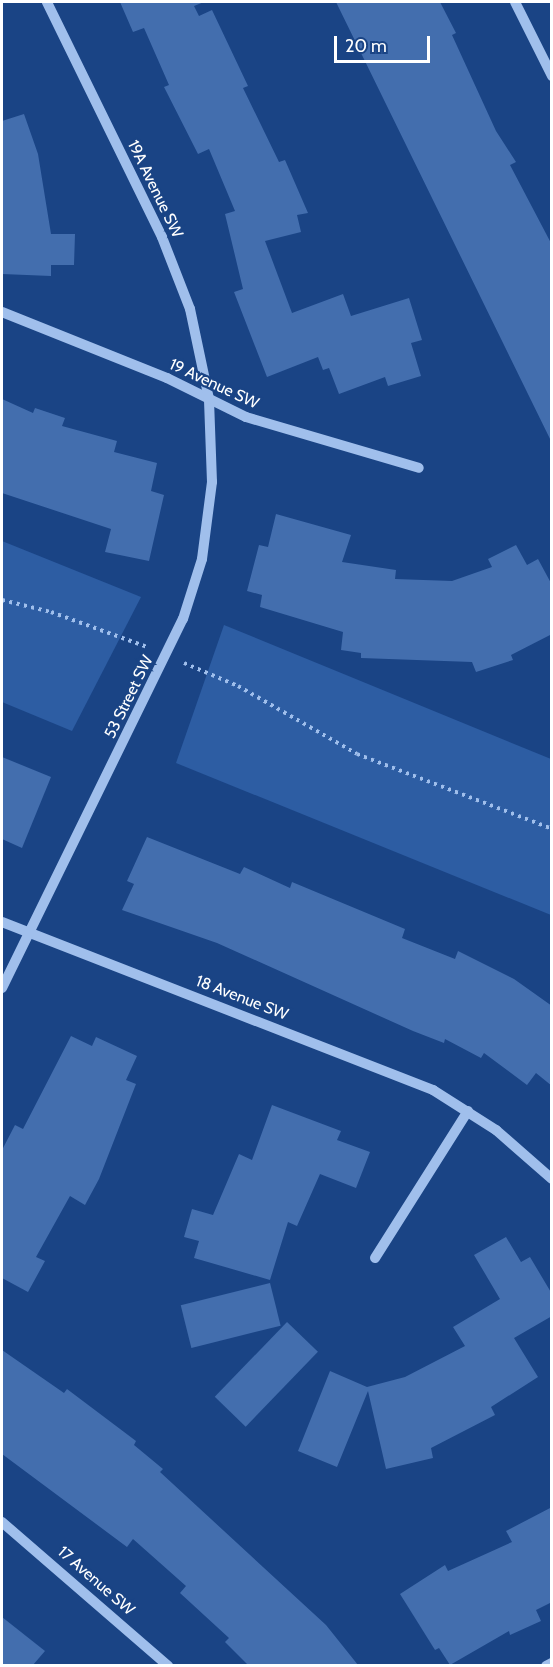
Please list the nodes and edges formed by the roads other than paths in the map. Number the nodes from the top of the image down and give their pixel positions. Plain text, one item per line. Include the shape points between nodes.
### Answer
1 (47, 2) edge
2 (516, 2) edge
3 (552, 76) edge
4 (2, 312) edge
5 (209, 399) junction
6 (419, 468) dead end
7 (2, 922) edge
8 (29, 933) junction
9 (2, 988) edge
10 (468, 1111) junction
11 (552, 1179) edge
12 (375, 1258) dead end
13 (2, 1522) edge
14 (552, 1663) edge
15 (168, 1665) edge
16 (546, 1665) edge

1 - 5 street, 19A Avenue SW via 177,273 190,309
2 - 3 street
4 - 5 street, 19 Avenue SW
5 - 6 street, 19 Avenue SW via 246,417
5 - 8 street, 53 Street SW via 212,482 193,592
7 - 8 street, 18 Avenue SW
8 - 9 street, 53 Street SW
8 - 10 street, 18 Avenue SW via 392,1072
10 - 11 street, 18 Avenue SW
10 - 12 street
13 - 15 street, 17 Avenue SW
14 - 16 street

